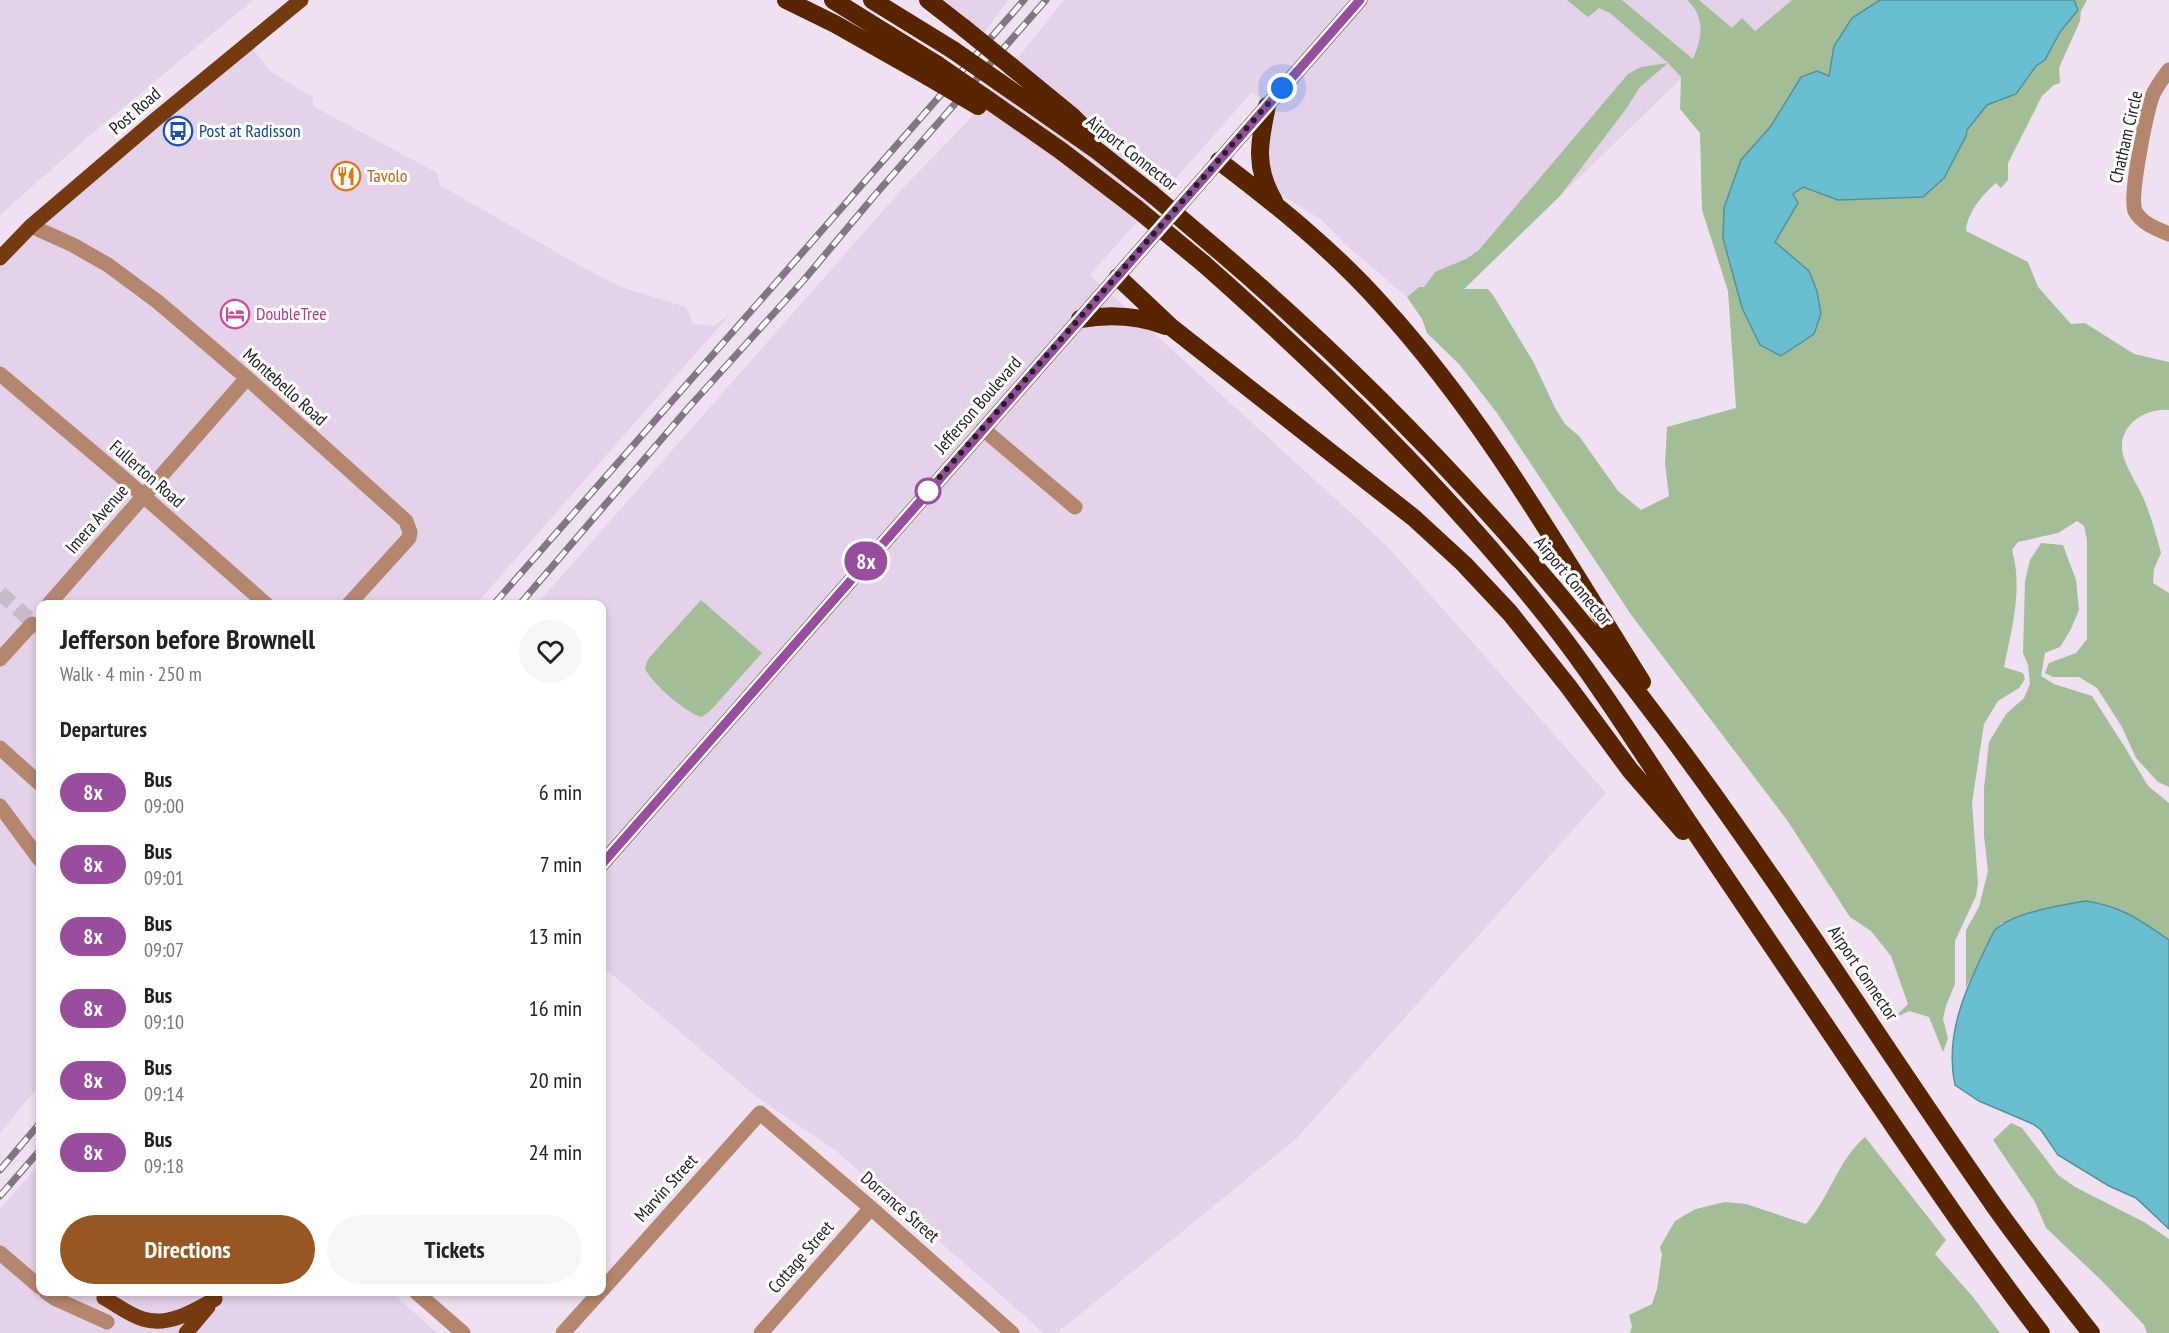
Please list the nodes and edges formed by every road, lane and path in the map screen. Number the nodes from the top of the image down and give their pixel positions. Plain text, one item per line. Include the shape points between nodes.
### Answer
1 (301, 0) edge
2 (786, 0) edge
3 (833, 0) edge
4 (872, 0) edge
5 (928, 0) edge
6 (1360, 0) edge
7 (931, 70) junction
8 (2169, 70) edge
9 (1267, 106) junction
10 (1220, 160) junction
11 (1146, 189) junction
12 (1276, 205) junction
13 (31, 226) junction
14 (2169, 234) edge
15 (0, 258) edge
16 (1118, 277) junction
17 (1080, 319) junction
18 (1171, 327) junction
19 (0, 374) edge
20 (247, 378) junction
21 (983, 429) junction
22 (143, 496) junction
23 (1075, 507) dead end
24 (52, 600) edge
25 (261, 600) edge
26 (353, 600) edge
27 (32, 624) dead end
28 (0, 659) edge
29 (0, 748) edge
30 (1700, 775) junction
31 (36, 780) edge
32 (0, 806) edge
33 (36, 855) edge
34 (606, 859) edge
35 (1734, 890) junction
36 (760, 1113) joint
37 (871, 1208) junction
38 (0, 1253) edge
39 (36, 1284) edge
40 (606, 1285) edge
41 (52, 1296) edge
42 (104, 1296) edge
43 (106, 1296) edge
44 (217, 1296) edge
45 (218, 1296) edge
46 (421, 1296) edge
47 (596, 1296) edge
48 (109, 1328) edge
49 (186, 1333) edge
50 (463, 1333) edge
51 (563, 1333) edge
52 (761, 1333) edge
53 (1012, 1333) edge
54 (2041, 1333) edge
55 (2091, 1333) edge

1 - 13 main road, Post Road
2 - 7 highway
3 - 7 highway
4 - 11 highway, Airport Connector, bridge via 953,50
5 - 11 highway, bridge via 1073,117
6 - 9 main road, Jefferson Boulevard
7 - 35 highway, bridge via 1060,150 1136,208 1204,264 1343,392 1434,486 1547,617 1612,705
8 - 14 street, Chatham Circle via 2152,96 2133,191 2135,210 2142,219
9 - 10 main road, Jefferson Boulevard
9 - 12 highway via 1259,158 1265,185
10 - 12 highway
10 - 16 main road, Jefferson Boulevard
11 - 30 highway, Airport Connector, bridge via 1329,348 1440,461 1560,597
12 - 30 highway via 1352,274 1432,363 1528,499
13 - 15 main road, Post Road
13 - 20 street, Montebello Road via 123,275
16 - 17 main road, Jefferson Boulevard
16 - 18 highway
17 - 18 highway via 1130,316
17 - 21 main road, Jefferson Boulevard
18 - 35 highway via 1414,518 1464,564 1510,613 1630,770
19 - 22 street, Fullerton Road
20 - 22 street, Imera Avenue
20 - 26 street, Montebello Road via 406,521 409,538
21 - 23 street
21 - 34 main road, Jefferson Boulevard
22 - 24 street, Imera Avenue
22 - 25 street, Fullerton Road
27 - 28 street
29 - 31 street
30 - 55 highway, Airport Connector via 1995,1207
32 - 33 street
35 - 54 highway via 1948,1207
36 - 37 street, Dorrance Street
36 - 40 street, Marvin Street
37 - 52 street, Cottage Street
37 - 53 street, Dorrance Street
38 - 39 street
41 - 48 street
42 - 48 street
43 - 44 main road via 144,1320 165,1321 185,1315
45 - 49 main road
46 - 50 street
47 - 51 street, Marvin Street

